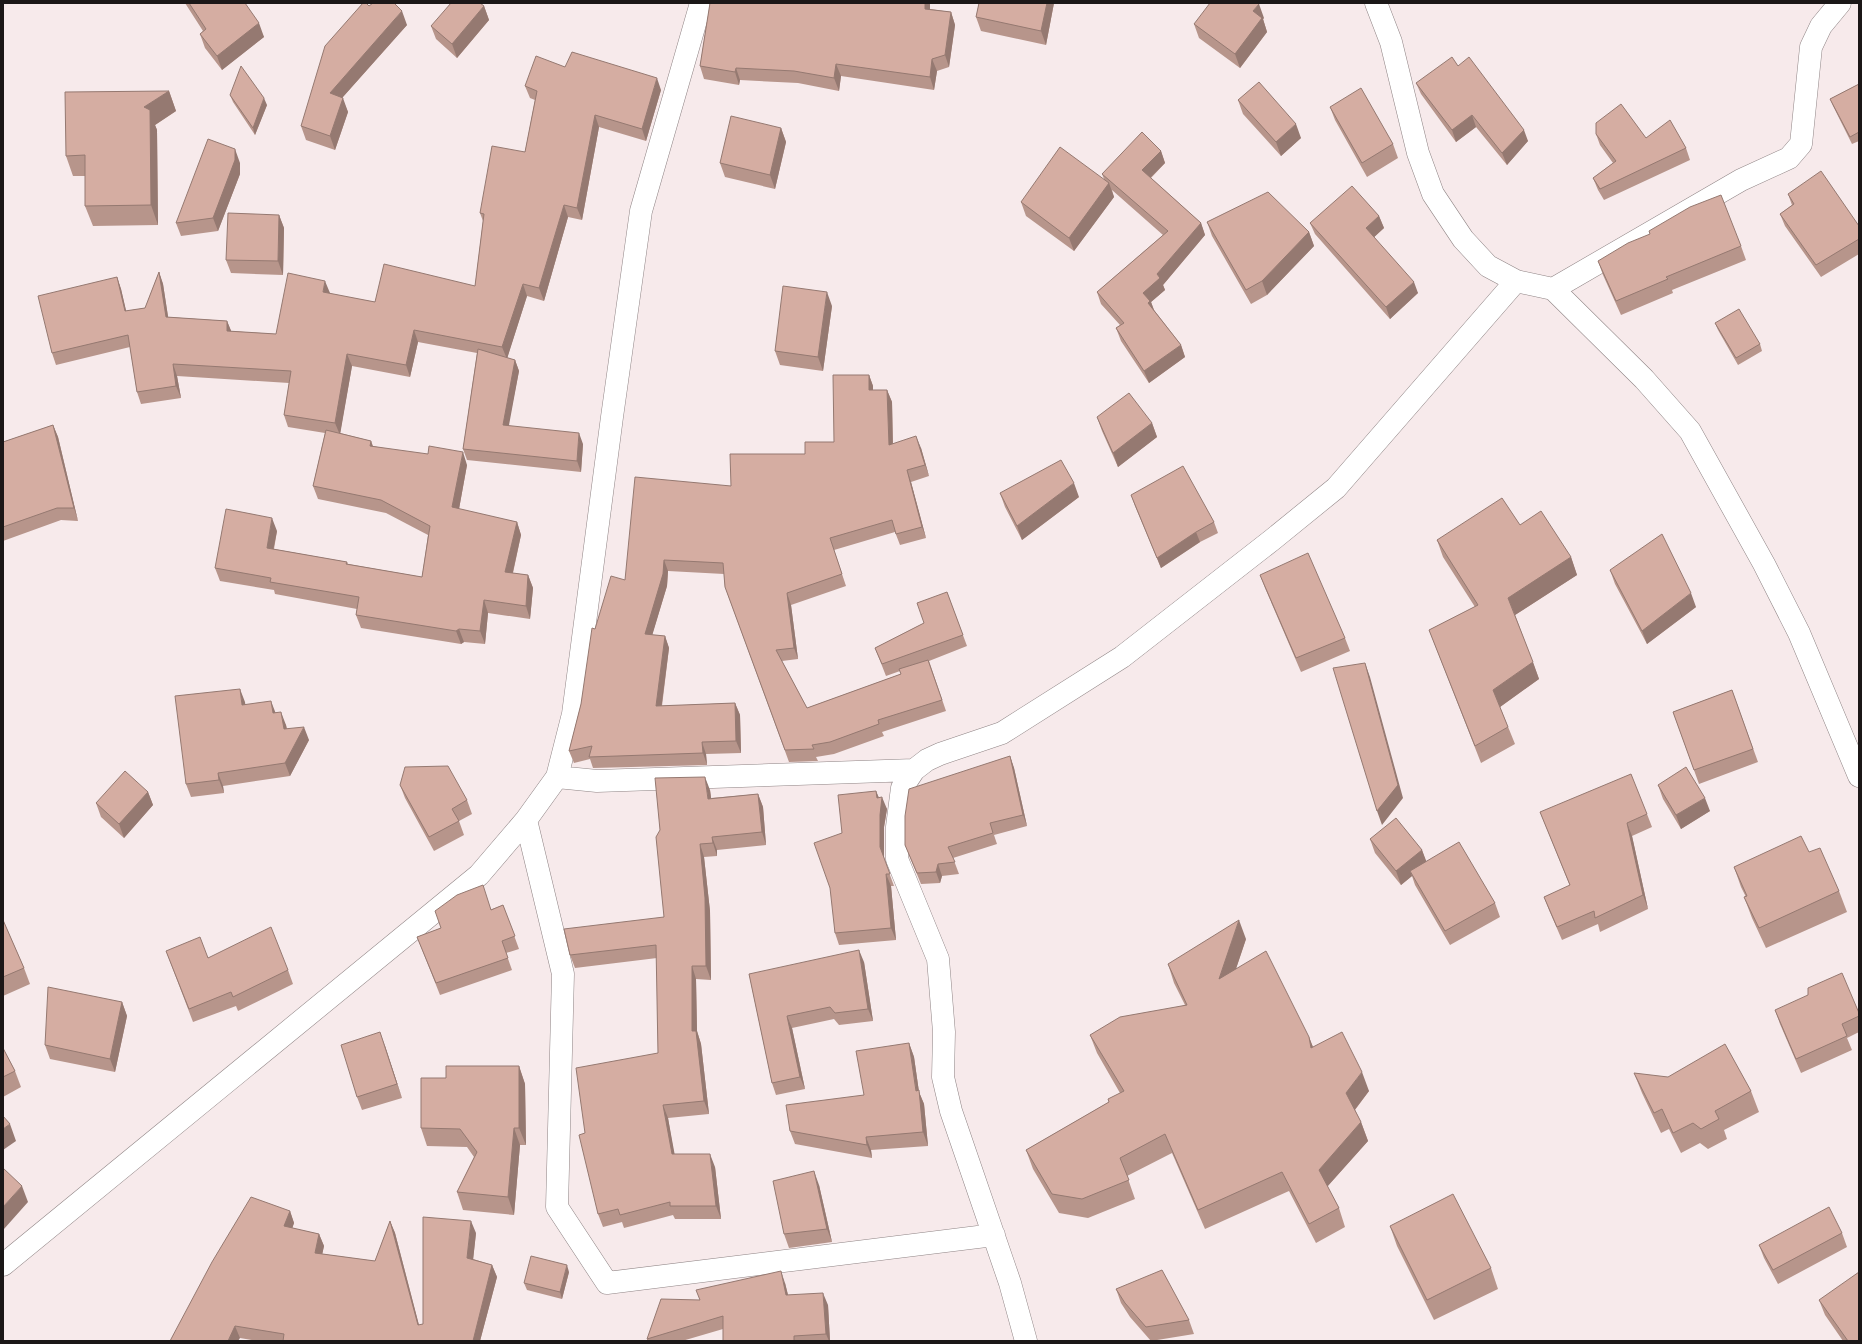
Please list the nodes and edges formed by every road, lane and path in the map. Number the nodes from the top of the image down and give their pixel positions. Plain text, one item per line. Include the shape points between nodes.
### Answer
1 (701, 3) edge
2 (1376, 3) edge
3 (1840, 3) edge
4 (1516, 281) junction
5 (1553, 289) junction
6 (914, 770) junction
7 (1859, 776) edge
8 (557, 777) junction
9 (526, 820) junction
10 (994, 1235) junction
11 (3, 1265) edge
12 (1026, 1341) edge

1 - 8 street via 641,211 573,714
2 - 4 street via 1391,42 1418,153 1433,194 1463,239 1488,266
3 - 5 street via 1821,26 1811,47 1801,144 1789,158 1741,180
4 - 5 street
4 - 6 street via 1336,488 1272,540 1122,657 1002,733 940,754
5 - 7 street via 1644,379 1690,431 1799,633
6 - 8 street via 597,781
6 - 10 street via 902,788 897,827 898,859 938,959 944,1032 943,1077 951,1111
8 - 9 street
9 - 10 street via 563,974 557,1207 607,1283
9 - 11 street via 480,875
10 - 12 street

